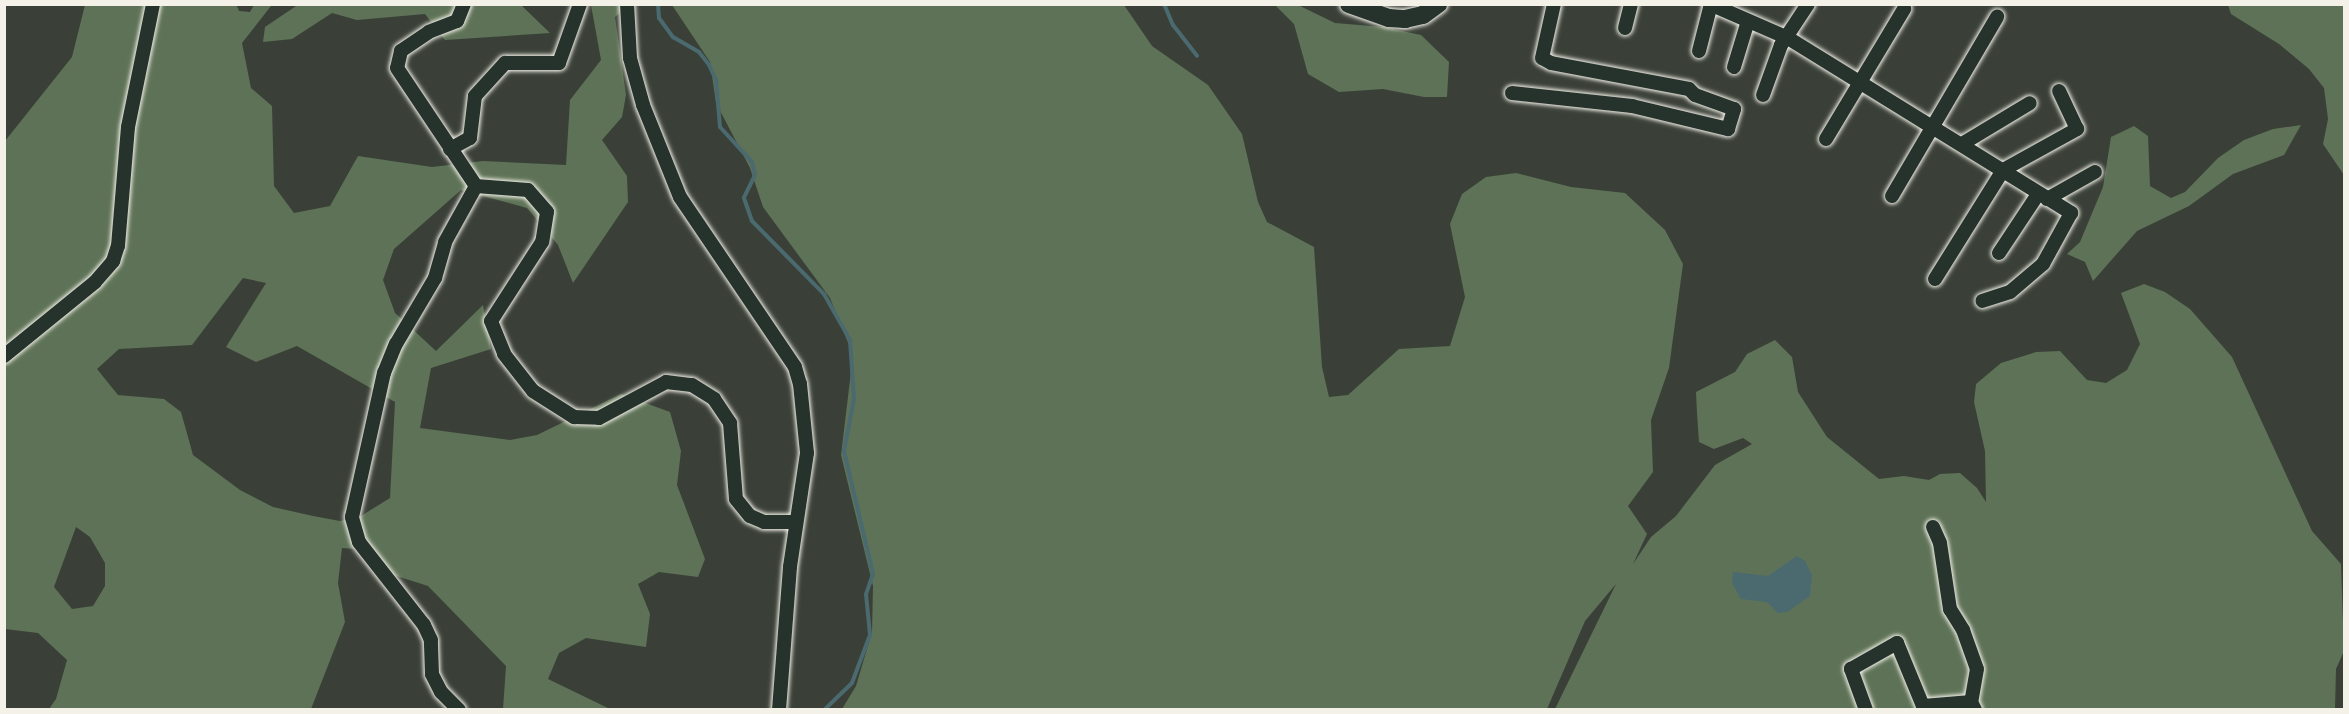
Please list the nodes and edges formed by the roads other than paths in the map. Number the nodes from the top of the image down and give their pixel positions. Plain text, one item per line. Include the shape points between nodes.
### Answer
1 (153, 4) edge
2 (464, 4) edge
3 (579, 4) edge
4 (627, 4) edge
5 (1349, 4) edge
6 (1438, 4) edge
7 (1554, 4) edge
8 (1631, 4) edge
9 (1808, 4) edge
10 (1710, 5) edge
11 (1904, 9) dead end
12 (1997, 17) dead end
13 (1748, 21) junction
14 (1625, 28) dead end
15 (1788, 38) junction
16 (1699, 51) dead end
17 (1734, 67) dead end
18 (1860, 81) junction
19 (2059, 91) dead end
20 (1512, 93) dead end
21 (1762, 95) dead end
22 (2030, 103) dead end
23 (1934, 127) junction
24 (1826, 139) dead end
25 (1962, 144) junction
26 (450, 149) junction
27 (2002, 170) junction
28 (2095, 172) dead end
29 (476, 186) junction
30 (1892, 196) dead end
31 (2043, 196) junction
32 (1999, 253) dead end
33 (1935, 279) dead end
34 (1982, 301) dead end
35 (4, 356) edge
36 (795, 522) junction
37 (1933, 527) dead end
38 (1973, 706) edge
39 (459, 710) edge
40 (779, 710) edge
41 (1866, 710) edge

1 - 35 street via 128,127 118,246 113,261 95,282
2 - 26 street via 457,21 429,32 401,51 397,68
3 - 26 street via 559,63 505,63 475,96 470,138
4 - 36 street via 632,67 680,197 795,367 806,415 807,453
5 - 6 main road via 1377,15 1405,19 1423,15
7 - 20 street via 1542,58 1551,63 1689,89 1695,95 1734,109 1728,129 1632,106
8 - 14 street
9 - 15 street
10 - 13 street
10 - 16 street
11 - 18 street
12 - 23 street
13 - 15 street
13 - 17 street
15 - 18 street
15 - 21 street
18 - 23 street
18 - 24 street
19 - 27 street via 2077,129
22 - 25 street
23 - 25 street
23 - 30 street
25 - 27 street
26 - 29 street
27 - 31 street
27 - 33 street
28 - 31 street
29 - 36 street via 528,190 548,213 542,242 491,321 504,354 533,391 574,417 599,418 666,382 692,386 714,399 730,423 736,499 750,516 764,522
29 - 39 street via 445,242 435,278 396,344 384,373 352,517 358,542 424,625 431,640 432,675 441,692
31 - 32 street
31 - 34 street via 2071,213 2043,264 2010,292
36 - 40 street
37 - 38 street via 1940,543 1950,609 1963,630 1977,669
38 - 41 street via 1923,706 1897,643 1851,669

